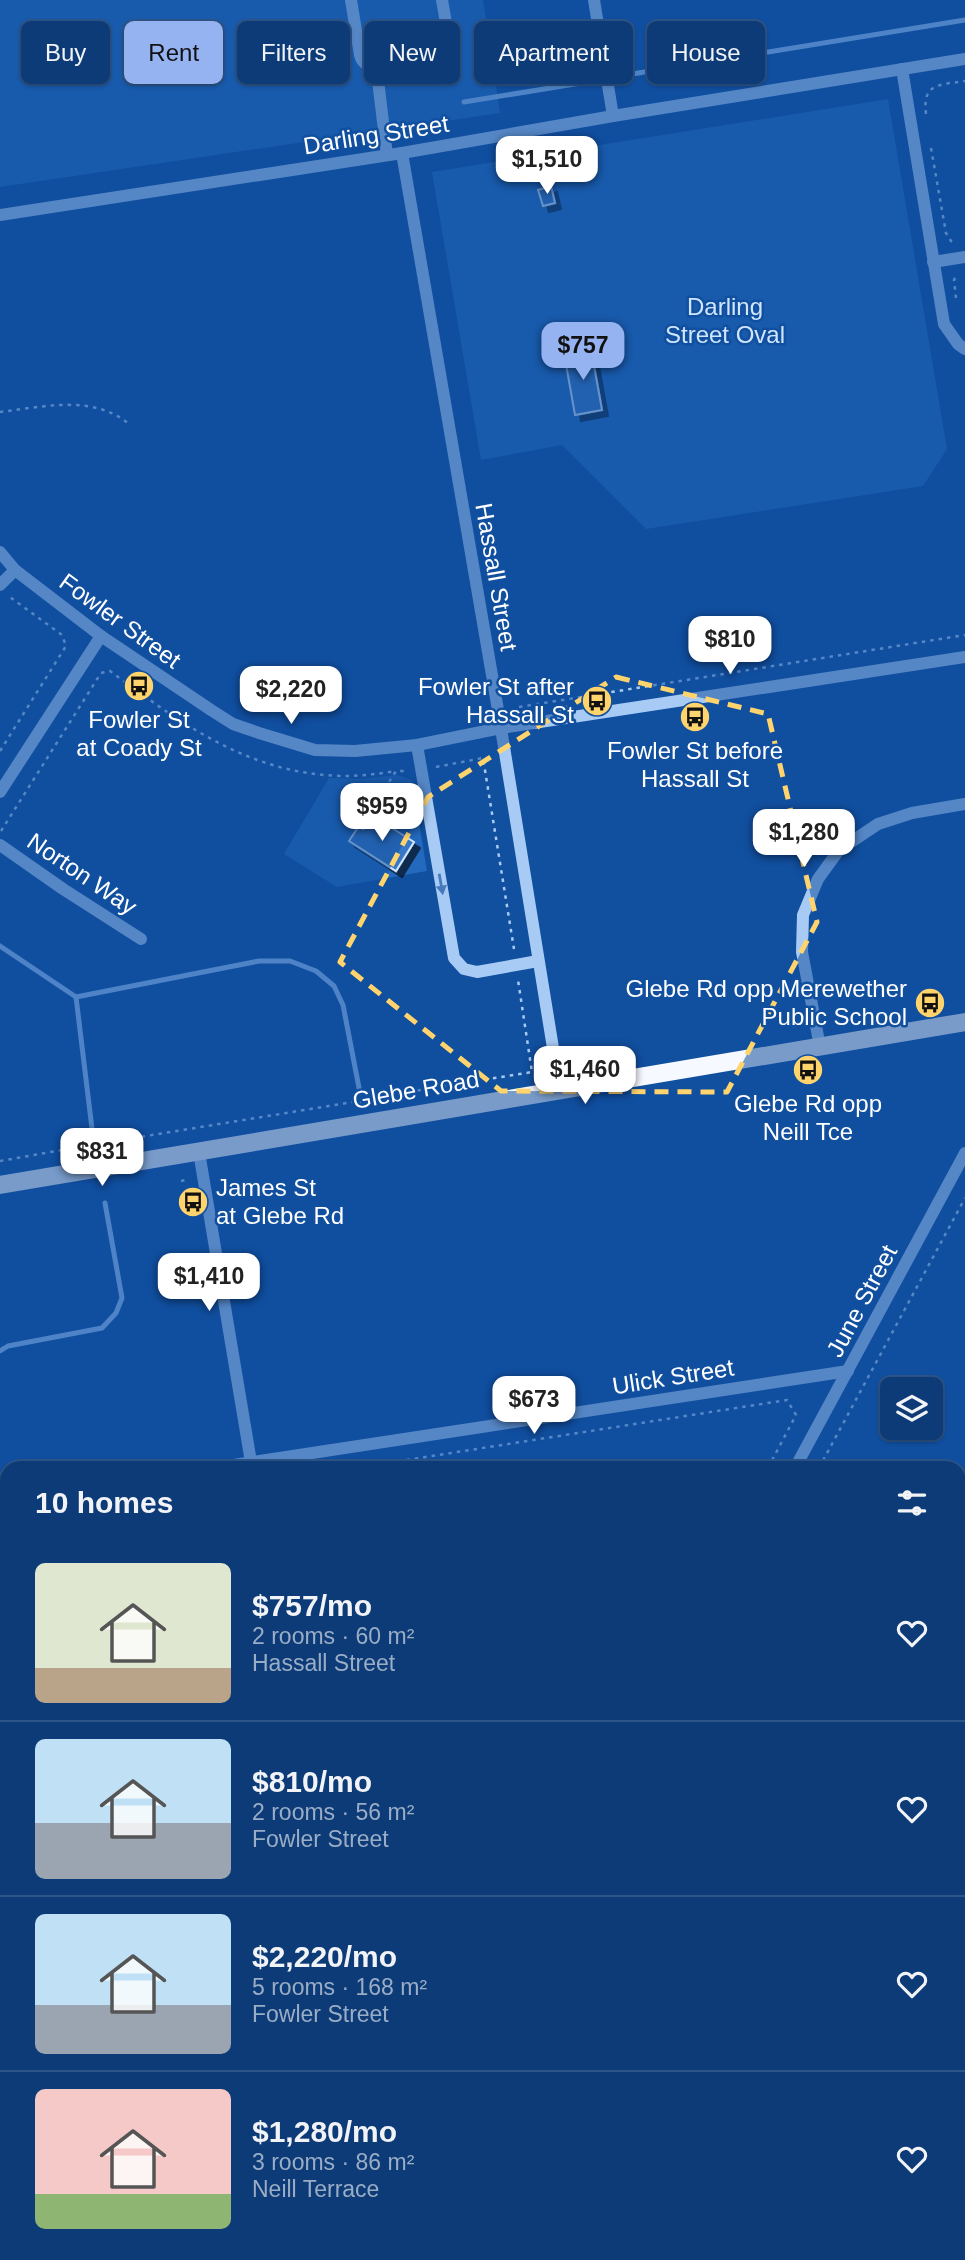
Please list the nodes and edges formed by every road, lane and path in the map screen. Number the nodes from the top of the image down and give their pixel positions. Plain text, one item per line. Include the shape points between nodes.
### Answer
1 (351, 0) edge
2 (442, 0) edge
3 (594, 0) edge
4 (446, 21) edge
5 (965, 59) edge
6 (364, 61) edge
7 (902, 69) junction
8 (965, 80) edge
9 (379, 84) edge
10 (613, 116) junction
11 (927, 124) dead end
12 (931, 144) dead end
13 (402, 153) junction
14 (387, 155) junction
15 (0, 215) edge
16 (965, 243) edge
17 (965, 257) edge
18 (933, 262) junction
19 (953, 269) dead end
20 (957, 306) dead end
21 (965, 349) edge
22 (0, 412) edge
23 (129, 424) dead end
24 (0, 552) edge
25 (15, 570) junction
26 (2, 589) edge
27 (965, 635) edge
28 (101, 636) junction
29 (965, 657) edge
30 (519, 707) dead end
31 (468, 708) dead end
32 (475, 713) dead end
33 (501, 728) junction
34 (416, 745) junction
35 (0, 751) edge
36 (474, 754) dead end
37 (474, 760) junction
38 (436, 767) dead end
39 (396, 771) junction
40 (407, 771) dead end
41 (0, 792) edge
42 (965, 804) edge
43 (362, 825) dead end
44 (0, 832) edge
45 (0, 845) edge
46 (141, 939) dead end
47 (515, 956) dead end
48 (538, 961) junction
49 (517, 976) dead end
50 (965, 1022) edge
51 (792, 1026) dead end
52 (800, 1026) dead end
53 (820, 1046) junction
54 (532, 1072) junction
55 (538, 1072) dead end
56 (560, 1091) junction
57 (199, 1152) junction
58 (965, 1153) edge
59 (0, 1161) edge
60 (186, 1180) dead end
61 (181, 1181) dead end
62 (0, 1185) edge
63 (965, 1198) edge
64 (848, 1371) junction
65 (251, 1461) edge
66 (277, 1461) edge
67 (400, 1461) edge
68 (772, 1461) edge
69 (799, 1461) edge
70 (823, 1461) edge

1 - 6 street
2 - 4 street
3 - 10 street
5 - 7 street, Darling Street
7 - 10 street, Darling Street
7 - 18 street
8 - 11 path via 929,90 924,100
9 - 14 street
10 - 13 street, Darling Street
12 - 16 path via 946,233 951,241
13 - 14 street, Darling Street
13 - 33 street, Hassall Street
14 - 15 street, Darling Street
17 - 18 street
18 - 21 street via 944,324
19 - 20 path
22 - 23 path via 74,404 120,416
24 - 25 street, Fowler Street
25 - 26 street
25 - 28 street, Fowler Street
26 - 35 path via 62,635 65,646
27 - 30 path
28 - 34 street, Fowler Street via 233,724 259,733 314,750
28 - 41 street
29 - 33 street, Fowler Street
31 - 32 path
33 - 34 street, Fowler Street
33 - 48 street, Hassall Street
34 -> 48 street via 454,958 464,969 477,972
36 - 37 path
37 - 38 path
37 - 47 path via 485,758
39 - 40 path
39 - 43 path
39 - 44 path via 341,776 275,766 206,738 110,671 101,673
42 - 53 street via 878,824 839,850 818,879 803,915 802,952
45 - 46 street, Norton Way
48 - 56 street, Hassall Street
49 - 54 path
50 - 53 main road, Glebe Road
51 - 52 path
53 - 56 main road, Glebe Road
54 - 55 path
54 - 59 path
56 - 57 main road, Glebe Road
57 - 62 main road, Glebe Road
57 - 65 street
58 - 64 street, June Street
60 - 61 path
63 - 70 path
64 - 66 street, Ulick Street
64 - 69 street, June Street
67 - 68 path via 786,1400 796,1415

